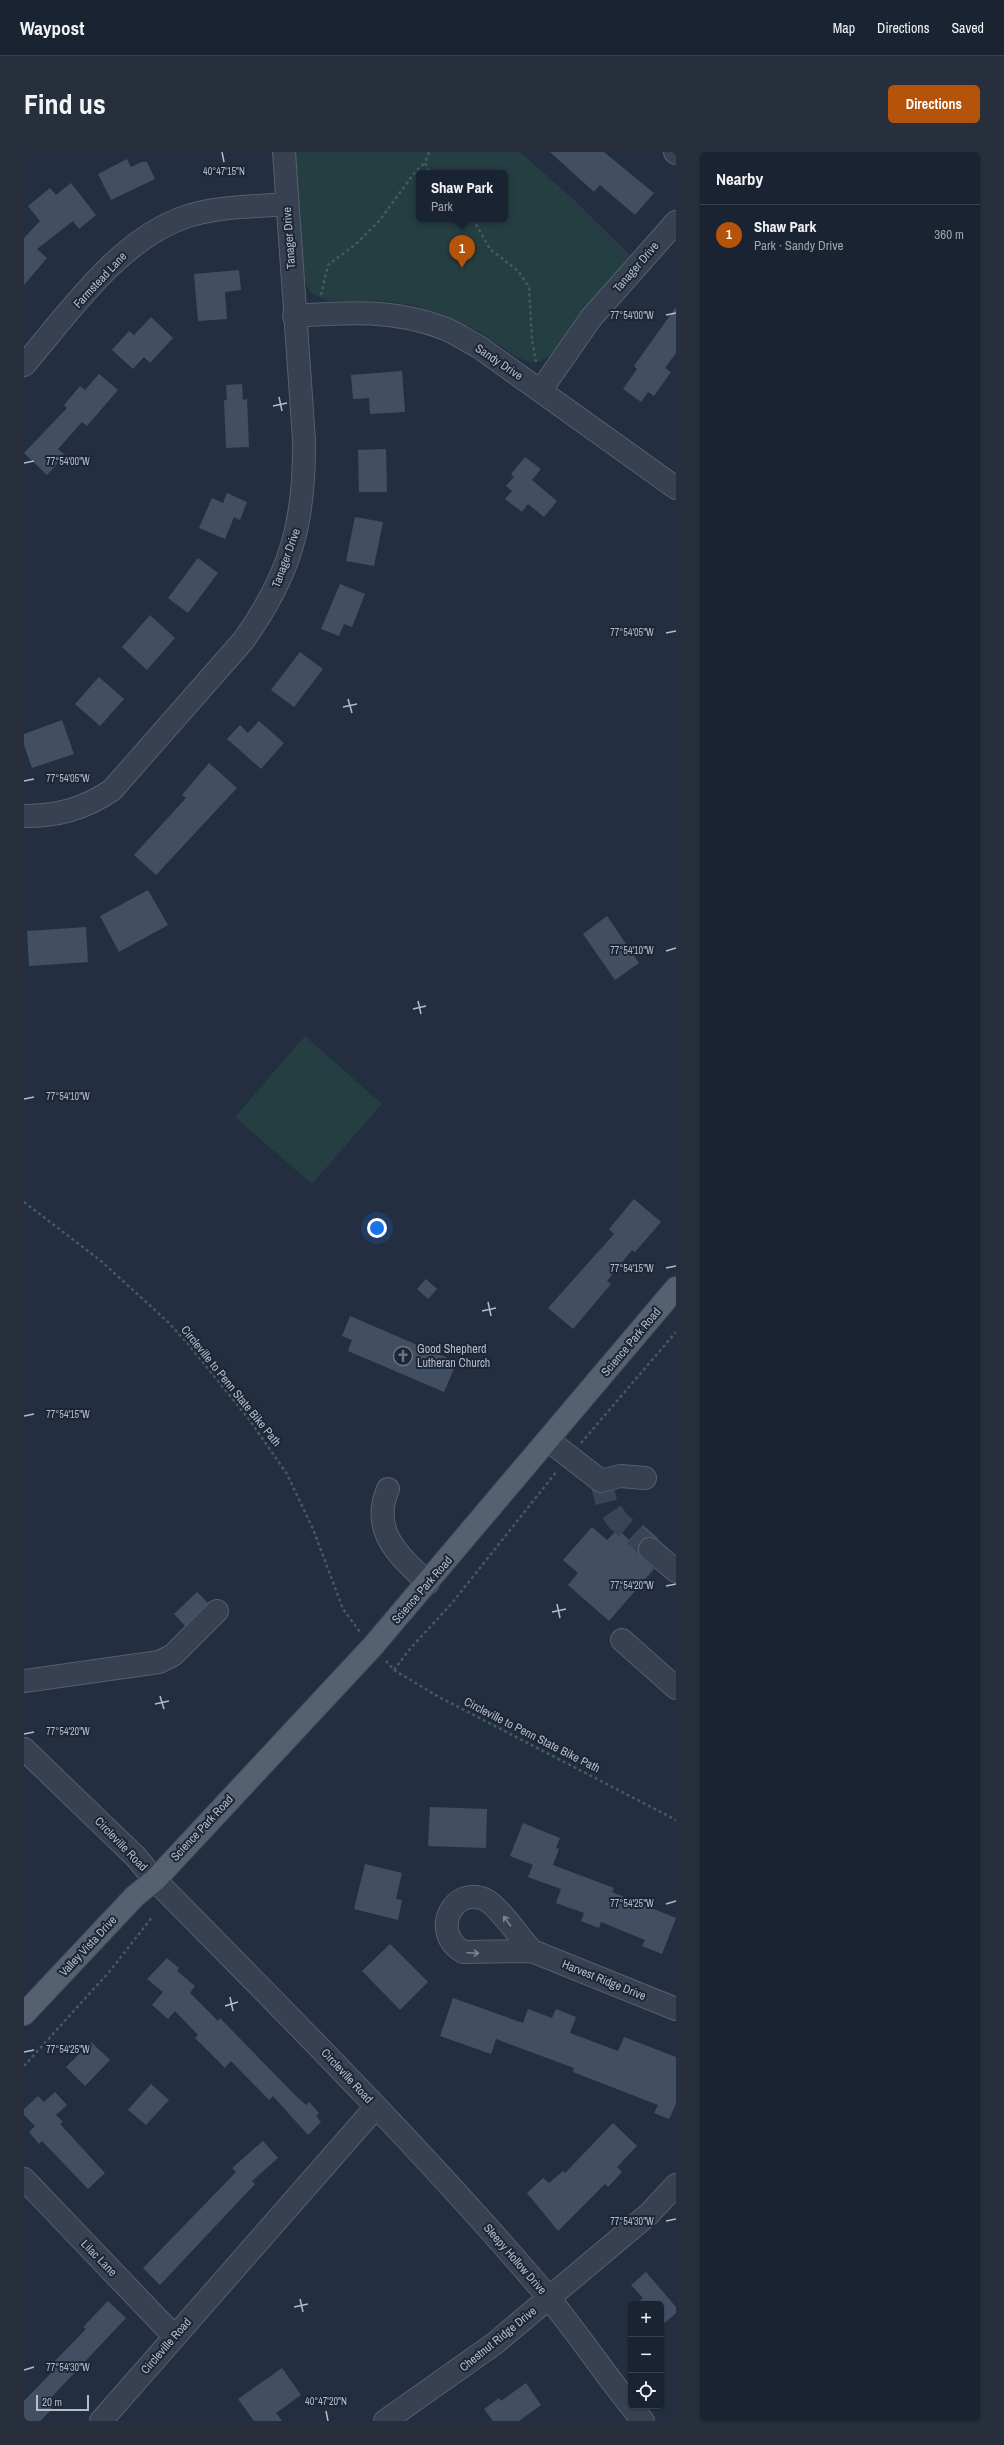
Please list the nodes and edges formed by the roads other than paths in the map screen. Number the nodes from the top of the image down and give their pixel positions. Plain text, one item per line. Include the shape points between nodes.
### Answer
1 (284, 152) edge
2 (287, 204) junction
3 (676, 222) edge
4 (294, 316) junction
5 (24, 365) edge
6 (541, 390) junction
7 (676, 488) edge
8 (24, 816) edge
9 (676, 1288) edge
10 (548, 1440) junction
11 (646, 1478) dead end
12 (388, 1489) dead end
13 (650, 1549) tunnel mouth
14 (676, 1571) edge
15 (428, 1583) junction
16 (217, 1611) dead end
17 (622, 1640) dead end
18 (24, 1681) edge
19 (676, 1688) edge
20 (24, 1749) edge
21 (155, 1880) junction
22 (532, 1951) dead end
23 (676, 2009) edge
24 (24, 2014) edge
25 (376, 2107) junction
26 (24, 2179) edge
27 (676, 2185) edge
28 (549, 2298) junction
29 (174, 2336) junction
30 (100, 2421) edge
31 (385, 2421) edge
32 (643, 2421) edge

1 - 2 street, Tanager Drive
2 - 4 street, Tanager Drive
2 - 5 street, Farmstead Lane via 209,211 184,217 136,243 114,262
3 - 6 street, Tanager Drive via 591,318
4 - 6 street, Sandy Drive via 379,313 410,318 446,329 479,346
4 - 8 street, Tanager Drive via 304,440 304,480 299,521 290,555 277,587 243,641 112,790 72,811 48,816
6 - 7 street, Sandy Drive
9 - 10 main road, Science Park Road
10 - 11 street via 601,1480 620,1476
10 - 15 main road, Science Park Road
12 - 15 street via 381,1515 387,1537 406,1562
13 - 14 street
15 - 21 main road, Science Park Road via 373,1646
16 - 18 street via 173,1655 159,1662
17 - 19 street
20 - 21 street, Circleville Road via 136,1857
21 - 24 main road, Valley Vista Drive via 135,1896
21 - 25 street, Circleville Road via 307,2033
22 - 23 street, Harvest Ridge Drive
25 - 28 street, Sleepy Hollow Drive
25 - 29 street, Circleville Road
26 - 29 street, Lilac Lane
27 - 28 street, Chestnut Ridge Drive via 649,2214
28 - 31 street, Chestnut Ridge Drive via 464,2367
28 - 32 street, Sleepy Hollow Drive
29 - 30 street, Circleville Road

